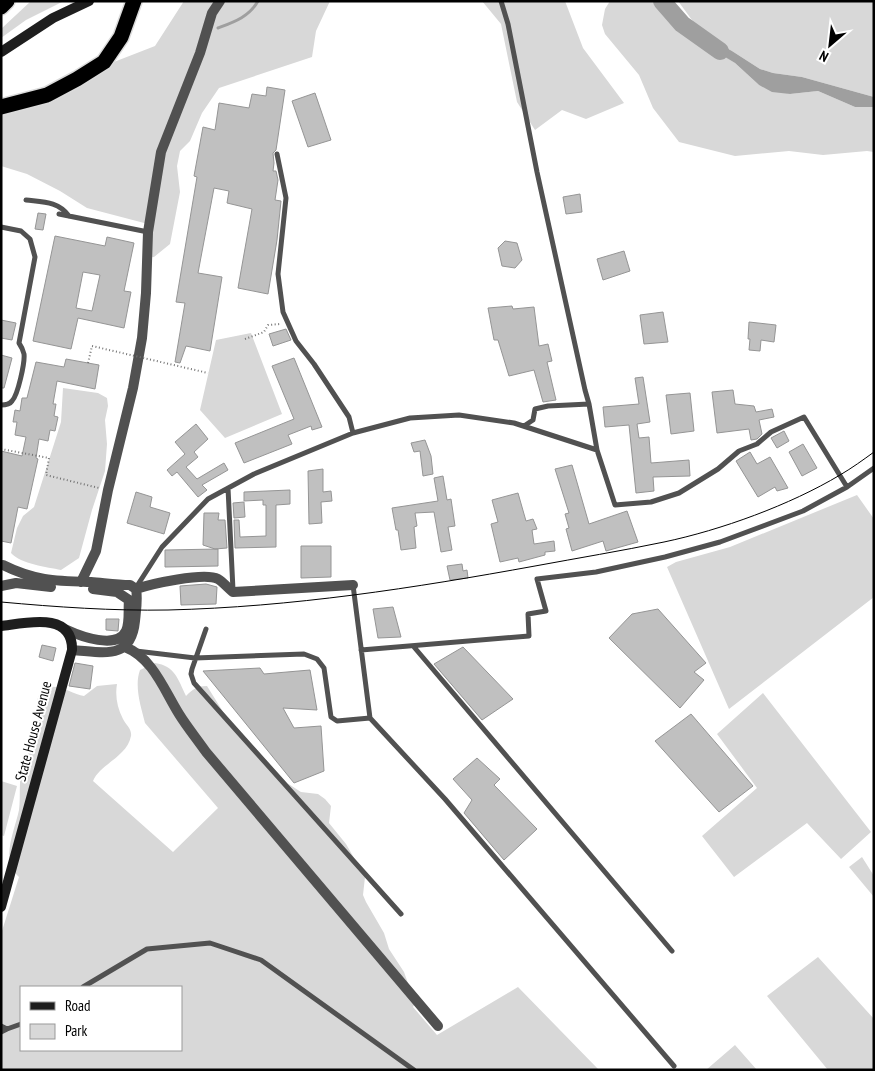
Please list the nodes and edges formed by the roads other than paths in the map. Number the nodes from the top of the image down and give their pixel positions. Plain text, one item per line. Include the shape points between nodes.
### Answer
1 (7, 1) edge
2 (89, 1) edge
3 (213, 1) edge
4 (220, 1) edge
5 (501, 1) edge
6 (133, 5) edge
7 (1, 7) edge
8 (212, 14) junction
9 (1, 52) edge
10 (1, 107) edge
11 (277, 154) dead end
12 (26, 200) dead end
13 (59, 214) dead end
14 (69, 216) junction
15 (1, 228) edge
16 (148, 232) junction
17 (589, 404) junction
18 (1, 405) edge
19 (524, 426) junction
20 (354, 433) junction
21 (598, 450) junction
22 (874, 468) edge
23 (847, 487) junction
24 (228, 488) junction
25 (91, 563) junction
26 (2, 564) edge
27 (58, 582) junction
28 (81, 582) junction
29 (353, 585) joint
30 (1, 586) edge
31 (136, 589) junction
32 (233, 592) junction
33 (1, 626) edge
34 (206, 629) dead end
35 (67, 630) junction
36 (414, 646) junction
37 (129, 649) junction
38 (72, 650) junction
39 (361, 650) junction
40 (195, 658) junction
41 (370, 718) junction
42 (1, 907) edge
43 (401, 914) dead end
44 (672, 951) dead end
45 (85, 986) edge
46 (20, 1024) edge
47 (438, 1026) dead end
48 (3, 1029) edge
49 (674, 1066) dead end
50 (414, 1070) edge

1 - 7 highway
2 - 9 street via 53,18
3 - 8 street
4 - 8 street
5 - 17 lane
6 - 10 highway via 121,37 104,62 46,95
8 - 16 street via 200,53 160,152
11 - 20 lane via 286,198 278,274 283,312 296,341 349,417
12 - 14 lane via 58,205
13 - 14 lane
14 - 16 lane
15 - 18 lane via 20,231 30,239 35,258 19,343 24,362 12,402
16 - 25 street via 142,338
17 - 19 lane via 548,406 536,410 533,420
17 - 21 lane
19 - 20 lane via 459,415 410,418
19 - 21 lane
20 - 24 lane
21 - 23 lane via 616,505 651,502 679,493 718,469 739,451 804,417
22 - 23 lane
23 - 36 lane via 803,511 720,542 596,572 538,579 546,611 528,614 529,636
24 - 31 lane via 208,499 178,529 162,547
24 - 32 lane
25 - 27 street via 74,576
25 - 28 street
26 - 27 street via 20,573
26 - 30 street via 7,576
27 - 28 street
28 - 31 street via 130,585
29 - 32 street
29 - 39 lane
30 - 35 street via 101,589 117,592 129,600 126,631 120,638 84,638
31 - 32 street via 153,583 200,577 217,578
31 - 37 street via 134,632
33 - 35 street via 37,621
34 - 40 lane
35 - 38 street
36 - 39 lane
36 - 44 lane
37 - 38 street via 118,652
37 - 40 lane
37 - 47 street via 144,658 206,752
38 - 42 street, State House Avenue
39 - 41 lane
40 - 41 lane via 304,654 317,659 324,668 332,717 337,721
40 - 43 lane via 191,674 194,682
41 - 49 lane via 445,799
45 - 50 lane via 147,949 210,943 261,960
46 - 48 lane

